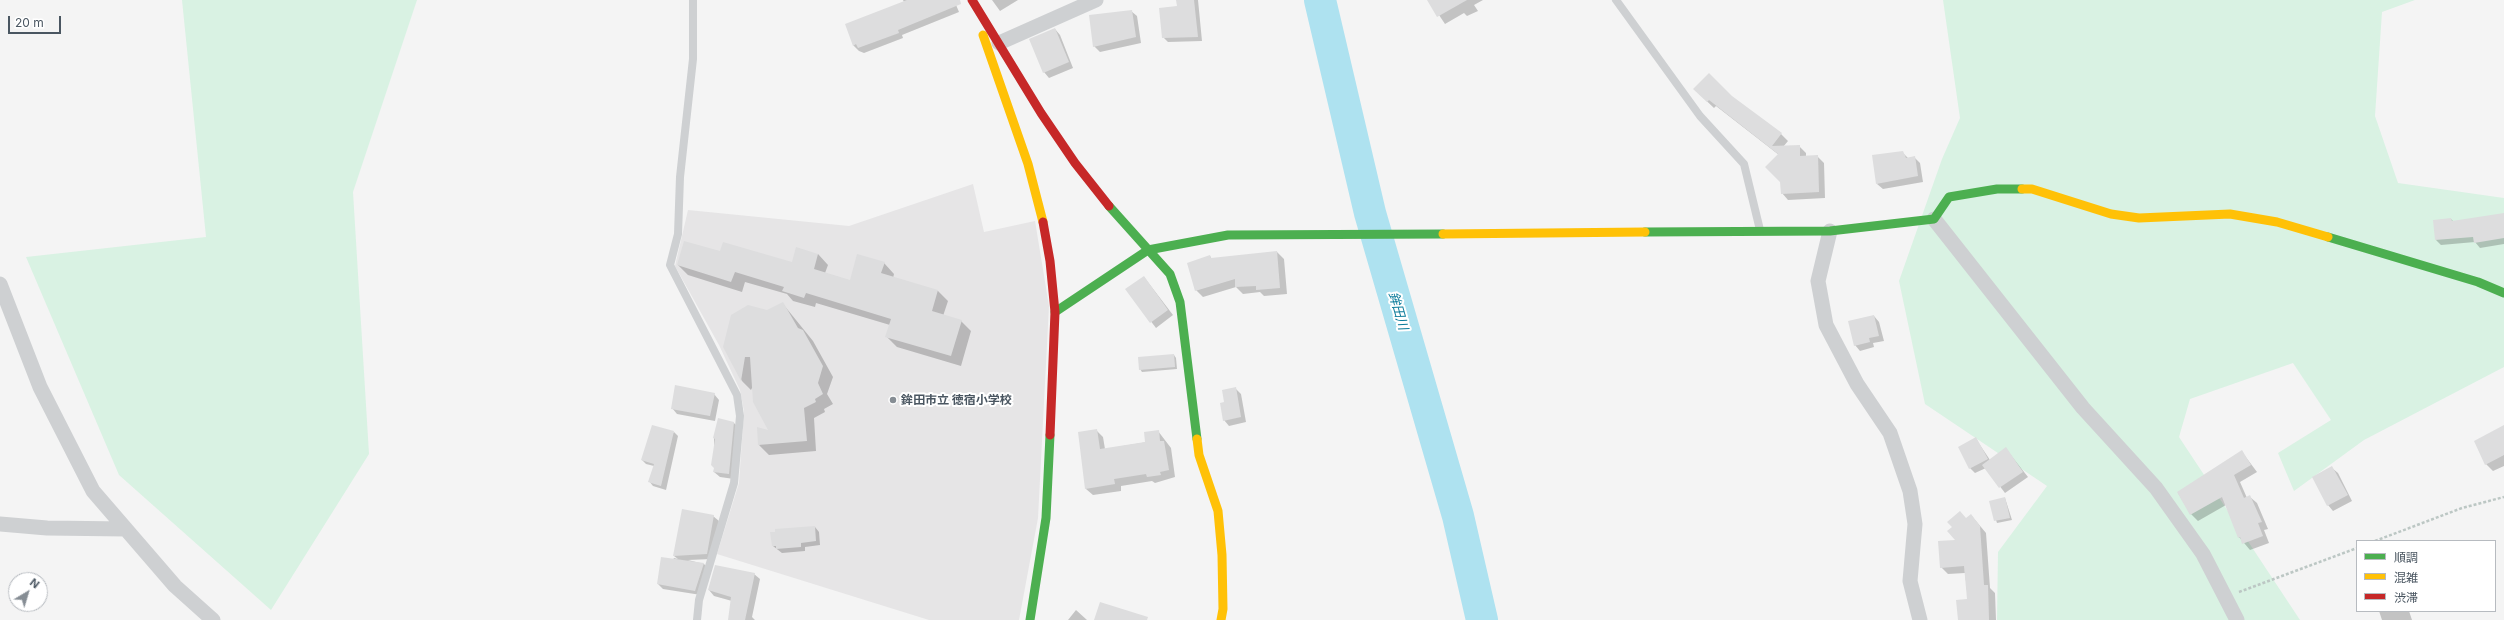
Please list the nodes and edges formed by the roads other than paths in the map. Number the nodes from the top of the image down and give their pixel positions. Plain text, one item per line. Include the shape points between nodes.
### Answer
1 (693, 0) edge
2 (971, 0) edge
3 (1096, 0) edge
4 (1616, 0) edge
5 (999, 43) junction
6 (1934, 219) junction
7 (1760, 231) junction
8 (1830, 231) junction
9 (1148, 250) junction
10 (0, 284) edge
11 (2504, 293) edge
12 (1055, 312) junction
13 (0, 524) edge
14 (126, 529) junction
15 (213, 620) edge
16 (697, 620) edge
17 (1030, 620) edge
18 (1221, 620) edge
19 (1920, 620) edge
20 (2237, 620) edge

1 - 16 lane via 693,60 680,177 678,234 670,266 737,395 740,416 734,483 699,600
2 - 5 street
2 - 12 street via 999,77 1041,212 1050,261
3 - 5 street
4 - 7 lane via 1700,116 1744,164
5 - 9 street via 1075,163 1099,195
6 - 8 street
6 - 11 street via 1949,197 1997,189 2032,189 2111,214 2139,218 2230,214 2284,224 2471,280
6 - 20 street via 2083,408 2156,488 2202,554
7 - 8 street
7 - 9 street via 1228,235
8 - 19 street via 1818,281 1826,325 1857,384 1890,433 1910,491 1915,524 1910,581
9 - 12 street
9 - 18 street via 1170,274 1180,302 1199,455 1218,511 1222,555
10 - 14 street via 40,387 93,491
12 - 17 street via 1046,518
13 - 14 street via 47,528
14 - 15 street via 176,586

